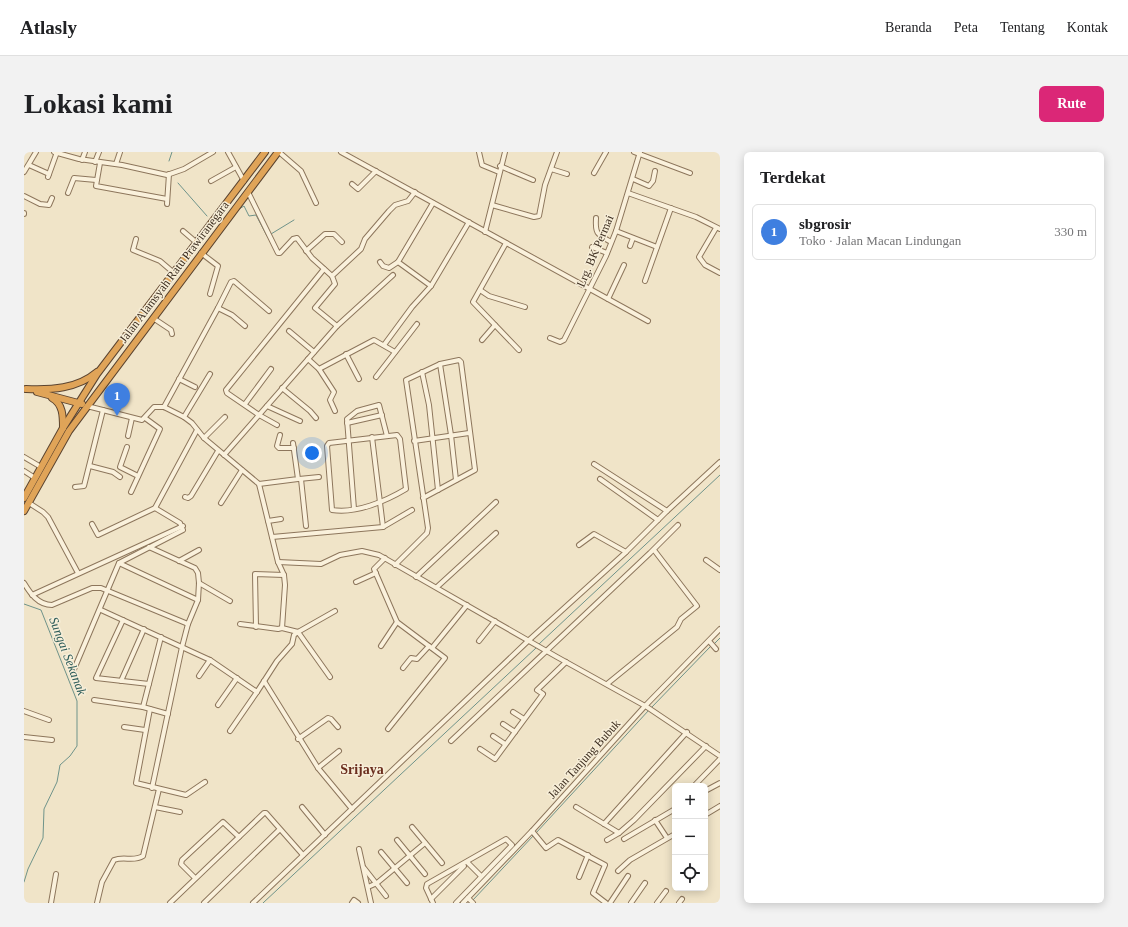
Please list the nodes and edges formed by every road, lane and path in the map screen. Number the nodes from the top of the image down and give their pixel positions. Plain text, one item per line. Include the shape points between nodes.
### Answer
1 (36, 152) edge
2 (56, 152) edge
3 (85, 152) edge
4 (100, 152) edge
5 (120, 152) edge
6 (213, 152) edge
7 (228, 152) edge
8 (265, 152) edge
9 (278, 152) edge
10 (341, 152) edge
11 (479, 152) edge
12 (505, 152) edge
13 (557, 152) edge
14 (606, 152) edge
15 (634, 152) edge
16 (640, 154) edge
17 (82, 160) junction
18 (98, 162) junction
19 (116, 164) junction
20 (29, 165) junction
21 (500, 166) junction
22 (236, 167) junction
23 (551, 169) junction
24 (655, 171) dead end
25 (24, 172) edge
26 (376, 172) junction
27 (499, 172) junction
28 (594, 173) dead end
29 (690, 173) dead end
30 (170, 174) junction
31 (567, 174) dead end
32 (96, 180) junction
33 (534, 180) dead end
34 (633, 180) junction
35 (211, 181) dead end
36 (244, 181) junction
37 (352, 184) dead end
38 (68, 192) dead end
39 (248, 192) junction
40 (415, 192) junction
41 (628, 193) junction
42 (24, 196) edge
43 (52, 198) dead end
44 (316, 203) dead end
45 (432, 203) junction
46 (492, 205) junction
47 (671, 208) junction
48 (596, 218) dead end
49 (469, 222) junction
50 (718, 229) edge
51 (183, 231) dead end
52 (616, 231) junction
53 (485, 232) junction
54 (633, 238) junction
55 (136, 239) dead end
56 (342, 242) dead end
57 (611, 242) junction
58 (197, 243) junction
59 (506, 243) junction
60 (630, 246) dead end
61 (592, 247) dead end
62 (657, 247) junction
63 (306, 251) junction
64 (607, 253) junction
65 (202, 254) junction
66 (380, 262) dead end
67 (398, 262) junction
68 (624, 265) dead end
69 (324, 269) junction
70 (720, 273) edge
71 (174, 274) junction
72 (392, 275) dead end
73 (332, 276) junction
74 (645, 281) dead end
75 (430, 286) junction
76 (590, 289) junction
77 (480, 290) junction
78 (210, 294) dead end
79 (608, 299) junction
80 (526, 307) dead end
81 (218, 308) junction
82 (269, 311) dead end
83 (153, 318) junction
84 (648, 321) dead end
85 (417, 324) dead end
86 (495, 325) junction
87 (245, 326) dead end
88 (337, 326) junction
89 (289, 331) dead end
90 (172, 334) dead end
91 (550, 338) dead end
92 (482, 340) dead end
93 (384, 345) junction
94 (520, 350) dead end
95 (314, 352) junction
96 (395, 352) junction
97 (126, 354) junction
98 (346, 354) junction
99 (308, 359) junction
100 (440, 364) junction
101 (104, 366) junction
102 (271, 369) dead end
103 (319, 369) junction
104 (422, 372) junction
105 (210, 374) dead end
106 (376, 377) dead end
107 (179, 379) junction
108 (360, 379) dead end
109 (195, 387) dead end
110 (282, 388) junction
111 (25, 389) edge
112 (44, 394) junction
113 (78, 403) junction
114 (245, 404) junction
115 (87, 406) junction
116 (267, 406) junction
117 (164, 407) junction
118 (103, 410) junction
119 (335, 411) dead end
120 (258, 415) junction
121 (382, 415) junction
122 (184, 417) junction
123 (225, 417) dead end
124 (132, 418) junction
125 (145, 418) junction
126 (316, 418) dead end
127 (300, 421) dead end
128 (347, 423) junction
129 (277, 425) dead end
130 (63, 428) junction
131 (196, 430) junction
132 (469, 433) junction
133 (280, 435) dead end
134 (451, 435) junction
135 (128, 436) dead end
136 (386, 436) junction
137 (372, 437) junction
138 (204, 438) junction
139 (433, 438) junction
140 (349, 439) junction
141 (414, 441) junction
142 (293, 442) dead end
143 (127, 447) dead end
144 (294, 448) junction
145 (218, 451) junction
146 (224, 455) junction
147 (24, 457) edge
148 (720, 462) edge
149 (594, 464) dead end
150 (90, 466) junction
151 (41, 467) junction
152 (242, 470) junction
153 (24, 471) edge
154 (120, 476) dead end
155 (138, 476) junction
156 (319, 477) dead end
157 (35, 478) junction
158 (300, 479) junction
159 (600, 479) dead end
160 (456, 480) junction
161 (259, 484) junction
162 (75, 487) dead end
163 (438, 490) junction
164 (131, 492) dead end
165 (185, 497) dead end
166 (423, 498) junction
167 (26, 500) edge
168 (496, 502) dead end
169 (380, 503) junction
170 (221, 504) dead end
171 (155, 508) junction
172 (354, 509) junction
173 (412, 510) dead end
174 (24, 511) edge
175 (667, 511) junction
176 (281, 519) dead end
177 (658, 520) junction
178 (268, 521) junction
179 (92, 524) dead end
180 (678, 525) dead end
181 (183, 526) junction
182 (306, 526) dead end
183 (383, 527) junction
184 (496, 533) dead end
185 (272, 536) junction
186 (580, 545) dead end
187 (149, 547) junction
188 (199, 550) dead end
189 (654, 550) junction
190 (626, 552) junction
191 (385, 558) junction
192 (706, 560) dead end
193 (179, 561) junction
194 (278, 562) junction
195 (119, 563) junction
196 (395, 565) junction
197 (720, 570) edge
198 (78, 573) junction
199 (376, 573) junction
200 (284, 575) junction
201 (416, 577) junction
202 (356, 582) dead end
203 (24, 583) edge
204 (199, 583) junction
205 (437, 587) junction
206 (108, 589) junction
207 (32, 595) junction
208 (198, 600) junction
209 (230, 601) dead end
210 (467, 605) junction
211 (100, 610) junction
212 (335, 611) dead end
213 (123, 620) junction
214 (495, 621) junction
215 (397, 622) junction
216 (188, 624) junction
217 (240, 624) dead end
218 (256, 627) junction
219 (282, 628) junction
220 (720, 628) edge
221 (144, 629) junction
222 (298, 632) junction
223 (160, 637) junction
224 (479, 641) dead end
225 (709, 641) junction
226 (530, 642) junction
227 (381, 646) dead end
228 (182, 647) junction
229 (431, 647) junction
230 (716, 649) dead end
231 (545, 650) junction
232 (210, 660) junction
233 (566, 662) junction
234 (402, 668) dead end
235 (72, 674) dead end
236 (199, 676) dead end
237 (330, 677) dead end
238 (236, 678) junction
239 (121, 681) junction
240 (264, 681) junction
241 (149, 684) junction
242 (607, 684) junction
243 (257, 692) junction
244 (94, 700) dead end
245 (218, 705) dead end
246 (646, 706) junction
247 (143, 707) junction
248 (150, 709) junction
249 (24, 711) edge
250 (513, 712) dead end
251 (168, 714) junction
252 (524, 719) junction
253 (50, 720) dead end
254 (503, 724) dead end
255 (124, 727) dead end
256 (338, 727) dead end
257 (145, 730) junction
258 (388, 730) dead end
259 (230, 731) dead end
260 (515, 732) junction
261 (687, 732) junction
262 (493, 736) dead end
263 (24, 737) edge
264 (298, 739) junction
265 (52, 740) dead end
266 (451, 740) dead end
267 (506, 744) junction
268 (706, 746) junction
269 (480, 749) dead end
270 (720, 750) edge
271 (339, 751) dead end
272 (715, 752) junction
273 (720, 756) edge
274 (720, 759) edge
275 (318, 768) junction
276 (205, 782) dead end
277 (720, 782) edge
278 (697, 783) edge
279 (152, 788) junction
280 (160, 789) junction
281 (708, 789) edge
282 (720, 806) edge
283 (155, 807) junction
284 (302, 807) dead end
285 (576, 807) dead end
286 (352, 810) junction
287 (672, 811) edge
288 (180, 812) dead end
289 (708, 813) edge
290 (655, 820) junction
291 (604, 824) junction
292 (412, 827) dead end
293 (279, 830) junction
294 (619, 832) junction
295 (533, 833) junction
296 (325, 835) junction
297 (672, 836) edge
298 (239, 837) junction
299 (667, 838) junction
300 (624, 839) dead end
301 (397, 840) dead end
302 (607, 840) dead end
303 (425, 843) junction
304 (515, 843) junction
305 (359, 849) dead end
306 (381, 852) dead end
307 (304, 855) junction
308 (588, 855) junction
309 (410, 856) junction
310 (467, 862) junction
311 (442, 863) dead end
312 (363, 866) junction
313 (395, 868) junction
314 (618, 871) dead end
315 (56, 874) dead end
316 (424, 874) dead end
317 (628, 876) dead end
318 (579, 877) dead end
319 (195, 878) junction
320 (482, 878) junction
321 (377, 883) junction
322 (407, 883) dead end
323 (645, 883) dead end
324 (368, 886) junction
325 (666, 891) dead end
326 (386, 896) dead end
327 (682, 899) dead end
328 (470, 900) edge
329 (432, 901) edge
330 (51, 903) edge
331 (96, 903) edge
332 (170, 903) edge
333 (204, 903) edge
334 (253, 903) edge
335 (352, 903) edge
336 (358, 903) edge
337 (371, 903) edge
338 (456, 903) edge
339 (463, 903) edge
340 (606, 903) edge
341 (610, 903) edge
342 (631, 903) edge
343 (657, 903) edge
344 (679, 903) edge

1 - 20 street
2 - 17 street
2 - 20 street via 48,176
3 - 17 street
4 - 18 street
5 - 19 street
6 - 30 street
7 - 22 street
8 - 36 highway, Jalan Alamsyah Ratu Prawiranegara
9 - 39 highway, Jalan Alamsyah Ratu Prawiranegara
9 - 44 street via 299,168
10 - 26 street
11 - 27 street via 482,165
12 - 21 street
13 - 23 street
14 - 28 street
15 - 16 street
16 - 29 street
16 - 34 street, Lrg. BK Permai
17 - 18 street
18 - 19 street
18 - 32 street
19 - 30 street
20 - 25 street
21 - 27 street
21 - 33 street
22 - 35 street
22 - 36 street
23 - 31 street
23 - 46 street via 539,216 534,217
24 - 34 street via 653,182 649,186
26 - 37 street via 358,189
26 - 40 street
27 - 46 street
30 - 32 street via 167,202 96,186
32 - 38 street via 74,178
34 - 41 street, Lrg. BK Permai
36 - 58 highway, Jalan Alamsyah Ratu Prawiranegara
39 - 63 street via 278,253 296,238
39 - 65 highway, Jalan Alamsyah Ratu Prawiranegara
40 - 45 street
40 - 73 street via 408,201 395,205 389,211 364,240 361,249
41 - 47 street
41 - 52 street, Lrg. BK Permai
42 - 43 street via 49,206
45 - 49 street
45 - 67 street
46 - 53 street
47 - 50 street via 703,220
47 - 62 street
48 - 57 street via 597,233
49 - 53 street
49 - 75 street
50 - 70 street via 699,257 705,265
51 - 58 street
52 - 54 street
52 - 57 street, Lrg. BK Permai
53 - 59 street
54 - 60 street
54 - 62 street
55 - 71 street via 133,250 160,260
56 - 63 street via 334,234 325,234
57 - 64 street, Lrg. BK Permai
58 - 71 highway, Jalan Alamsyah Ratu Prawiranegara
59 - 76 street
59 - 77 street
61 - 64 street
62 - 74 street
63 - 69 street
64 - 76 street, Lrg. BK Permai
65 - 78 street via 218,266
65 - 83 highway, Jalan Alamsyah Ratu Prawiranegara
66 - 67 street via 389,268
67 - 75 street
68 - 79 street
69 - 73 street
69 - 114 street via 227,388 227,392
71 - 101 highway, Jalan Alamsyah Ratu Prawiranegara
72 - 88 street
73 - 88 street via 335,284 315,308
75 - 93 street
76 - 79 street
76 - 91 street, Lrg. BK Permai via 564,340 560,342
77 - 80 street via 489,296
77 - 86 street via 473,303
79 - 84 street
81 - 82 street via 231,282 234,281
81 - 87 street
81 - 107 street
83 - 90 street via 171,330
83 - 97 highway, Jalan Alamsyah Ratu Prawiranegara
85 - 96 street
86 - 92 street
86 - 94 street
88 - 95 street
89 - 95 street
93 - 96 street
93 - 98 street via 373,340
95 - 99 street
96 - 106 street
97 - 113 highway via 114,363 88,397
97 - 115 highway, Jalan Alamsyah Ratu Prawiranegara
98 - 103 street
98 - 108 street
99 - 103 street
99 - 110 street
100 - 104 street
100 - 132 street via 459,360 461,362
100 - 134 street
101 - 111 highway via 80,383 61,388
101 - 113 highway, Jalan Alamsyah Ratu Prawiranegara
102 - 114 street
103 - 119 street via 334,392 330,400
104 - 139 street
104 - 141 street via 405,381
105 - 122 street
107 - 109 street
107 - 117 street
110 - 116 street
110 - 126 street
111 - 112 highway
112 - 113 highway
112 - 130 highway via 58,403 63,415
113 - 115 highway
113 - 130 highway
114 - 120 street
115 - 118 street
115 - 167 highway, Jalan Alamsyah Ratu Prawiranegara
116 - 120 street
116 - 127 street
117 - 122 street
117 - 125 street via 154,407
118 - 124 street
118 - 150 street
120 - 129 street
120 - 146 street
121 - 128 street
121 - 128 street via 378,405 357,411 348,418
121 - 136 street
122 - 131 street
123 - 138 street
124 - 125 street
124 - 135 street
125 - 155 street via 160,429
128 - 140 street
130 - 151 highway
131 - 138 street
131 - 171 street
132 - 134 street
132 - 160 street via 475,470
133 - 144 street via 279,448
134 - 139 street
134 - 160 street
136 - 137 street
136 - 169 street via 396,435 400,439 406,488
137 - 140 street
137 - 169 street
138 - 145 street
139 - 141 street
139 - 163 street
140 - 172 street
140 - 172 street via 330,442 327,446 332,510
141 - 166 street
142 - 144 street
143 - 155 street via 120,467
144 - 158 street
145 - 146 street
145 - 165 street via 191,496
146 - 152 street
147 - 151 street
148 - 175 street
149 - 175 street
150 - 154 street
150 - 162 street via 84,486
151 - 157 highway
152 - 161 street
152 - 170 street
153 - 157 street
155 - 164 street
156 - 158 street
157 - 167 highway
158 - 161 street
158 - 182 street
159 - 177 street
160 - 163 street
161 - 178 street
163 - 166 street
166 - 196 street via 428,532
167 - 174 highway
167 - 198 street via 48,517
168 - 201 street
169 - 172 street
169 - 183 street
171 - 179 street via 98,535
171 - 181 street
173 - 183 street
175 - 177 street
176 - 178 street
177 - 190 street
178 - 185 street
180 - 189 street
181 - 187 street via 182,530
181 - 198 street
183 - 185 street
184 - 205 street
185 - 194 street
186 - 190 street via 594,534
187 - 193 street
187 - 195 street
188 - 193 street
189 - 231 street
189 - 242 street via 698,606 680,620 677,627
190 - 226 street
191 - 194 street via 362,551 340,555 321,564
191 - 196 street
191 - 199 street via 375,568
192 - 197 street
193 - 204 street via 195,568
194 - 200 street
195 - 206 street
195 - 208 street
196 - 201 street
198 - 207 street
199 - 202 street
199 - 215 street
200 - 218 street via 255,574
200 - 219 street
201 - 205 street
203 - 207 street
204 - 208 street
204 - 209 street
205 - 210 street
206 - 207 street via 92,588 49,605
206 - 211 street
206 - 216 street
208 - 216 street
210 - 214 street
210 - 229 street
211 - 213 street
211 - 235 street
212 - 222 street
213 - 221 street
213 - 239 street via 96,678
214 - 224 street
214 - 226 street
215 - 227 street
215 - 229 street
216 - 228 street
217 - 218 street
218 - 219 street
219 - 222 street
220 - 225 street, Jalan Tanjung Bubuk
221 - 223 street
221 - 239 street
222 - 237 street
222 - 240 street
223 - 228 street
223 - 241 street
225 - 230 street
225 - 246 street, Jalan Tanjung Bubuk
226 - 231 street
226 - 286 street
228 - 232 street
228 - 251 street
229 - 234 street via 418,659 411,658
229 - 258 street via 444,655 444,659
231 - 233 street
231 - 266 street
232 - 236 street
232 - 238 street
233 - 242 street
233 - 252 street via 537,690 543,694
238 - 243 street
238 - 245 street
239 - 241 street
240 - 243 street
240 - 264 street
241 - 247 street
242 - 246 street
243 - 259 street
244 - 247 street
246 - 261 street
246 - 295 street, Jalan Tanjung Bubuk
247 - 248 street
248 - 251 street
248 - 257 street
249 - 253 street
250 - 252 street
251 - 279 street
252 - 260 street
254 - 260 street
255 - 257 street
256 - 264 street via 328,718
257 - 279 street via 135,782
260 - 267 street
261 - 268 street
261 - 291 street
262 - 267 street
263 - 265 street
264 - 275 street
267 - 269 street via 494,759
268 - 272 street
268 - 294 street
270 - 272 street
271 - 275 street
272 - 273 street
274 - 278 street
275 - 286 street
276 - 280 street via 186,795
277 - 281 street
279 - 280 street
280 - 283 street
282 - 289 street
283 - 288 street
283 - 331 street via 143,856 135,860 114,860 102,882
284 - 296 street
285 - 291 street
286 - 296 street
287 - 290 street
290 - 299 street
290 - 300 street
291 - 294 street
292 - 303 street
293 - 298 street via 265,813
293 - 307 street
293 - 333 street
294 - 302 street
295 - 304 street, Jalan Tanjung Bubuk
295 - 308 street via 546,848 558,840
296 - 307 street
297 - 299 street
298 - 319 street
298 - 319 street via 223,822 182,860 181,864
299 - 314 street via 630,860
301 - 309 street
303 - 309 street
303 - 311 street
304 - 310 street via 506,839
304 - 320 street, Jalan Tanjung Bubuk
305 - 312 street
306 - 313 street
307 - 334 street
308 - 318 street
308 - 340 street via 605,866 593,893
309 - 313 street
309 - 316 street
310 - 320 street
310 - 329 street
310 - 329 street via 427,884 426,888
312 - 321 street
312 - 324 street
313 - 321 street
313 - 322 street
315 - 330 street
317 - 341 street
319 - 332 street
320 - 328 street, Jalan Tanjung Bubuk
320 - 338 street
321 - 324 street
321 - 326 street
323 - 342 street
324 - 337 street
325 - 343 street
327 - 344 street
328 - 339 street, Jalan Tanjung Bubuk
335 - 336 street via 354,900

